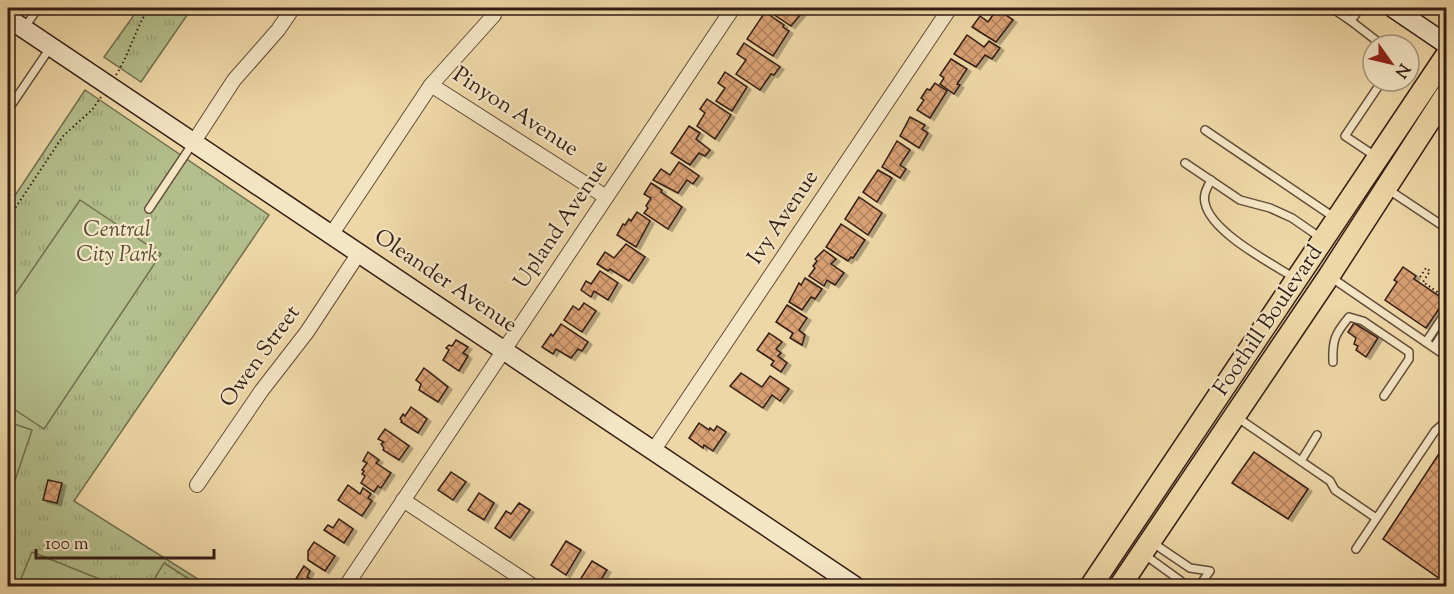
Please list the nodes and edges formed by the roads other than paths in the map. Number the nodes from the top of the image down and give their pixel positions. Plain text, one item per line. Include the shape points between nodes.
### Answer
1 (38, 8) edge
2 (293, 8) edge
3 (733, 8) edge
4 (950, 8) edge
5 (1332, 8) edge
6 (1360, 8) edge
7 (1393, 8) edge
8 (494, 15) dead end
9 (8, 18) edge
10 (1351, 21) junction
11 (24, 29) junction
12 (1366, 33) edge
13 (1446, 44) edge
14 (50, 47) junction
15 (1446, 56) edge
16 (431, 85) junction
17 (1374, 93) edge
18 (1446, 95) edge
19 (8, 110) edge
20 (1205, 129) dead end
21 (193, 143) junction
22 (1378, 158) junction
23 (1185, 163) dead end
24 (1211, 180) junction
25 (1386, 188) junction
26 (606, 197) junction
27 (149, 208) dead end
28 (1337, 219) junction
29 (1446, 228) edge
30 (331, 235) junction
31 (1324, 240) junction
32 (359, 254) junction
33 (1329, 276) junction
34 (1297, 279) junction
35 (1282, 302) junction
36 (1446, 312) edge
37 (1446, 328) edge
38 (1426, 342) junction
39 (1434, 347) junction
40 (504, 351) junction
41 (1446, 356) edge
42 (1333, 362) dead end
43 (1384, 396) dead end
44 (1236, 416) junction
45 (1446, 421) edge
46 (1317, 435) dead end
47 (653, 451) junction
48 (1300, 461) junction
49 (197, 485) dead end
50 (404, 500) junction
51 (1376, 518) junction
52 (1147, 547) junction
53 (1356, 549) dead end
54 (346, 586) edge
55 (533, 586) edge
56 (855, 586) edge
57 (1091, 586) edge
58 (1120, 586) edge
59 (1184, 586) edge
60 (1199, 586) edge

1 - 11 lane
2 - 21 street via 234,80
3 - 26 street, Upland Avenue
4 - 47 street, Ivy Avenue
5 - 10 lane
6 - 10 lane
7 - 13 street
8 - 16 street
9 - 11 street, Oleander Avenue
10 - 12 lane
11 - 14 street, Oleander Avenue
14 - 19 lane
14 - 21 street, Oleander Avenue
15 - 22 main road, Foothill Boulevard
16 - 26 street, Pinyon Avenue
16 - 30 street
17 - 22 lane via 1345,136
18 - 25 main road, Foothill Boulevard
20 - 28 lane
21 - 27 lane
21 - 30 street, Oleander Avenue
22 - 28 main road, Foothill Boulevard
23 - 24 lane
24 - 31 lane via 1240,200 1292,218
24 - 34 lane via 1205,202 1213,219 1241,243
25 - 29 lane
25 - 33 main road, Foothill Boulevard
26 - 40 street, Upland Avenue
28 - 31 main road, Foothill Boulevard
30 - 32 street, Oleander Avenue
31 - 34 main road, Foothill Boulevard
32 - 40 street, Oleander Avenue
32 - 49 street, Owen Street
33 - 38 lane
33 - 44 main road, Foothill Boulevard
34 - 35 main road, Foothill Boulevard
35 - 44 main road via 1281,324 1234,396 1231,405
35 - 57 main road, Foothill Boulevard
36 - 38 lane
37 - 39 lane
38 - 39 lane
39 - 41 lane
40 - 47 street, Oleander Avenue
40 - 50 street, Upland Avenue
42 - 43 lane via 1336,332 1349,316 1410,352
44 - 48 lane
44 - 52 main road, Foothill Boulevard
45 - 51 lane via 1435,430
46 - 48 lane
47 - 56 street, Oleander Avenue
48 - 51 lane
50 - 54 street, Upland Avenue
50 - 55 street
51 - 53 lane
52 - 58 main road, Foothill Boulevard
52 - 59 lane
52 - 60 lane via 1190,568 1210,571

